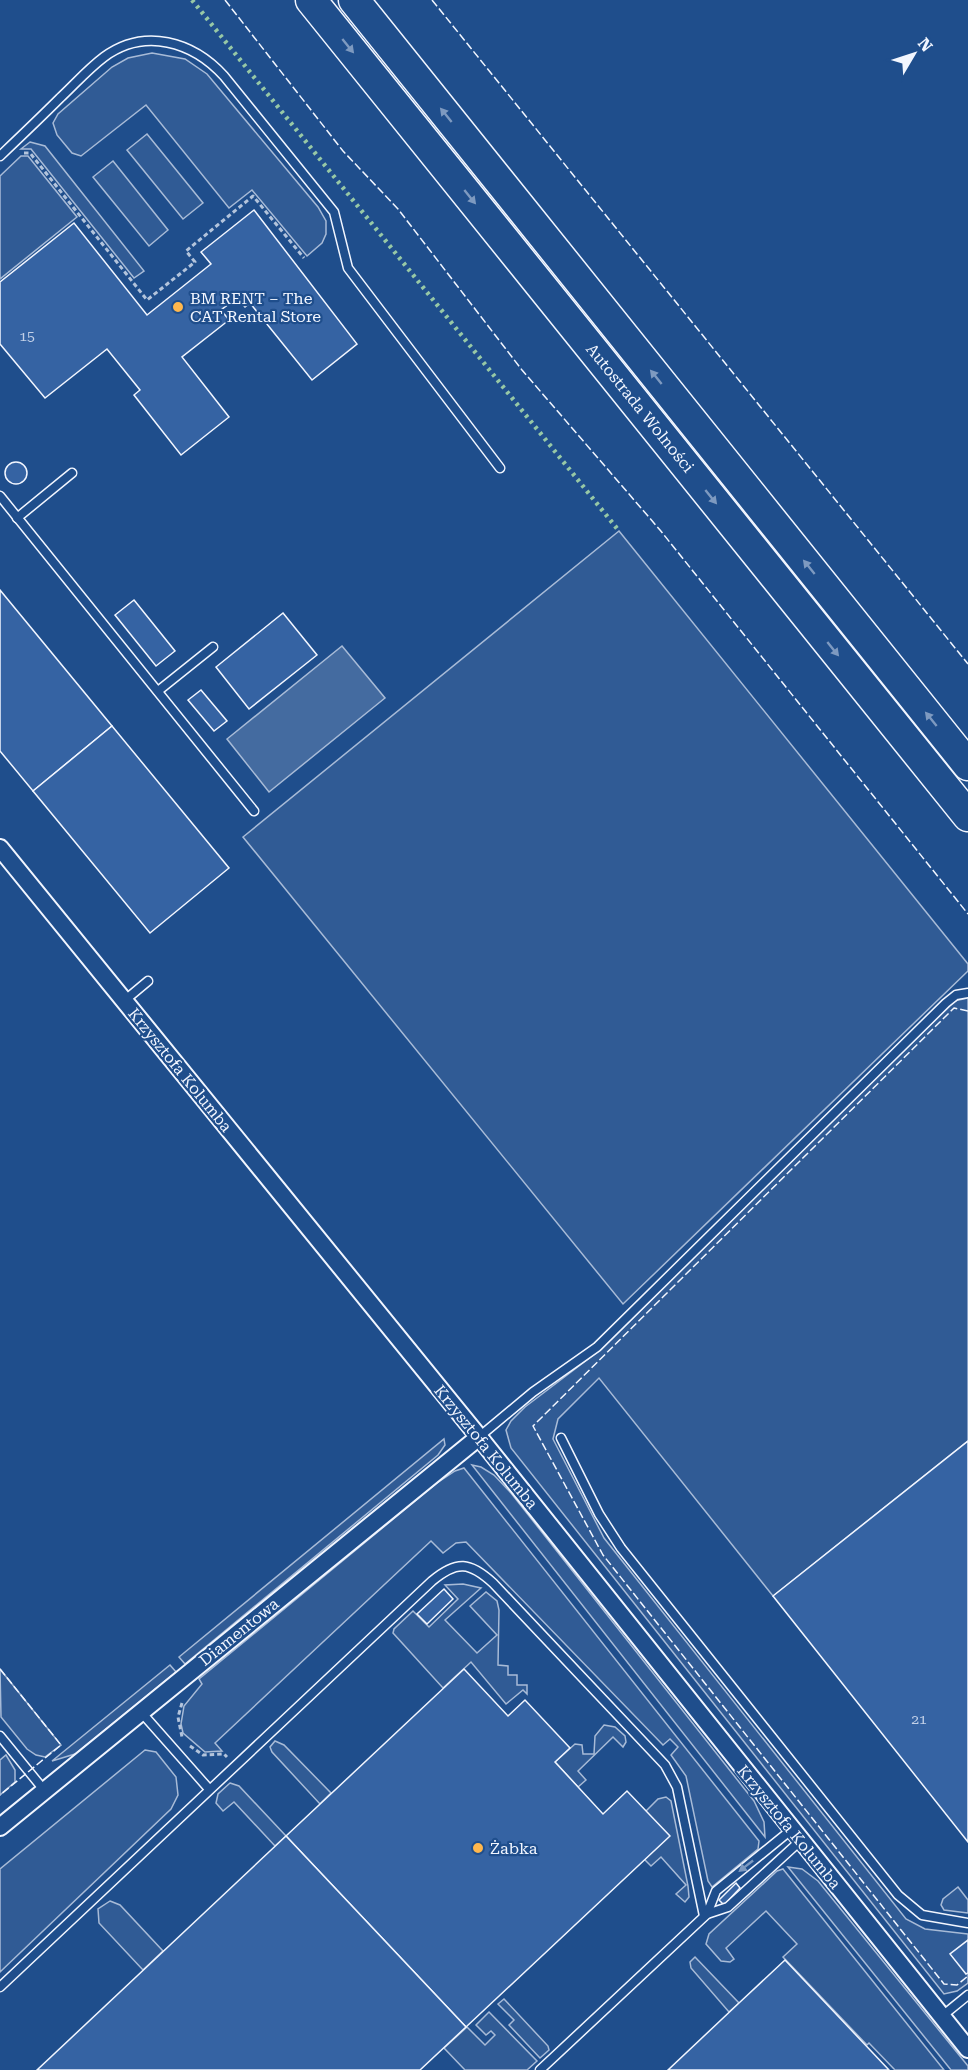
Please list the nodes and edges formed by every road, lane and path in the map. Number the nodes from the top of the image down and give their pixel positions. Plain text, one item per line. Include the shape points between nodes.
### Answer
1 (311, 0) edge
2 (354, 0) edge
3 (21, 153) dead end
4 (0, 156) edge
5 (304, 258) dead end
6 (500, 468) dead end
7 (72, 473) dead end
8 (0, 496) edge
9 (17, 518) junction
10 (213, 647) dead end
11 (158, 691) junction
12 (968, 765) edge
13 (254, 811) dead end
14 (968, 816) edge
15 (0, 848) edge
16 (148, 981) dead end
17 (968, 993) edge
18 (124, 1001) junction
19 (479, 1437) junction
20 (561, 1438) dead end
21 (185, 1696) dead end
22 (141, 1712) junction
23 (0, 1736) edge
24 (224, 1754) dead end
25 (209, 1789) junction
26 (44, 1790) junction
27 (0, 1827) edge
28 (796, 1835) junction
29 (706, 1915) junction
30 (968, 1923) edge
31 (0, 1987) edge
32 (968, 1995) edge
33 (941, 2016) junction
34 (968, 2049) edge
35 (540, 2070) edge

1 -> 14 highway, Autostrada Wolności
12 -> 2 highway, Autostrada Wolności
3 - 5 path via 30,153 147,300 195,262 186,251 253,196
4 - 6 lane via 86,73 115,51 156,40 183,45 205,57 334,212 348,268
7 - 9 lane
8 - 9 lane
9 - 11 lane
10 - 11 lane
11 - 13 lane
15 - 18 street, Krzysztofa Kolumba
16 - 18 lane
17 - 19 lane via 946,1003 597,1347 533,1392
18 - 19 street, Krzysztofa Kolumba
19 - 22 street, Diamentowa
19 - 28 street, Krzysztofa Kolumba
20 - 30 lane via 599,1514 621,1548 898,1895 922,1915
21 - 24 path via 178,1717 182,1737 203,1755
22 - 25 lane
22 - 26 street, Diamentowa
23 - 26 lane
25 - 29 lane via 432,1581 450,1567 465,1565 493,1583 665,1765 677,1787
25 - 31 lane
26 - 27 street, Diamentowa
28 - 29 lane via 728,1907
28 -> 29 lane via 716,1891
28 - 33 street, Krzysztofa Kolumba
29 - 35 lane
32 - 33 lane
33 - 34 street, Krzysztofa Kolumba

